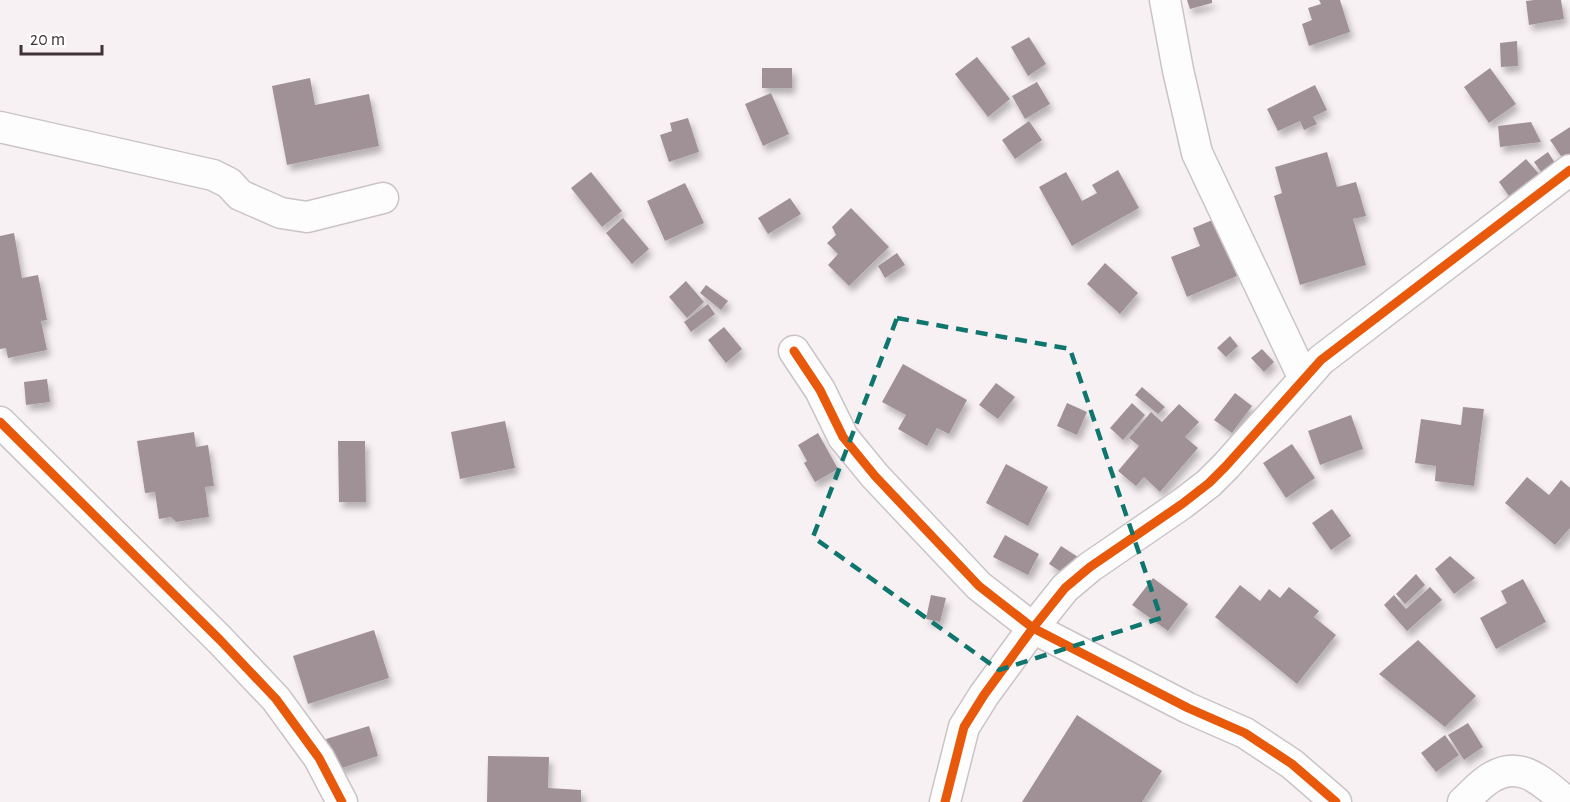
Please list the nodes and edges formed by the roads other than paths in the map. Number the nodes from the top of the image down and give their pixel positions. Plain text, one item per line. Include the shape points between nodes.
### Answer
1 (1165, 0) edge
2 (0, 127) edge
3 (1570, 170) edge
4 (383, 198) dead end
5 (794, 351) dead end
6 (1305, 379) junction
7 (0, 422) edge
8 (1033, 628) junction
9 (342, 802) edge
10 (945, 802) edge
11 (1336, 802) edge
12 (1463, 802) edge
13 (1567, 802) edge

1 - 6 street via 1197,153
2 - 4 street via 213,175 229,183 240,195 281,213 307,217
3 - 6 street via 1321,360
5 - 8 street via 820,390 843,437 875,476 978,586
6 - 8 street via 1209,483 1090,567 1065,588
7 - 9 street via 276,699 319,758
8 - 10 street via 964,727
8 - 11 street via 1245,733 1292,764
12 - 13 street via 1490,778 1515,770 1532,776

